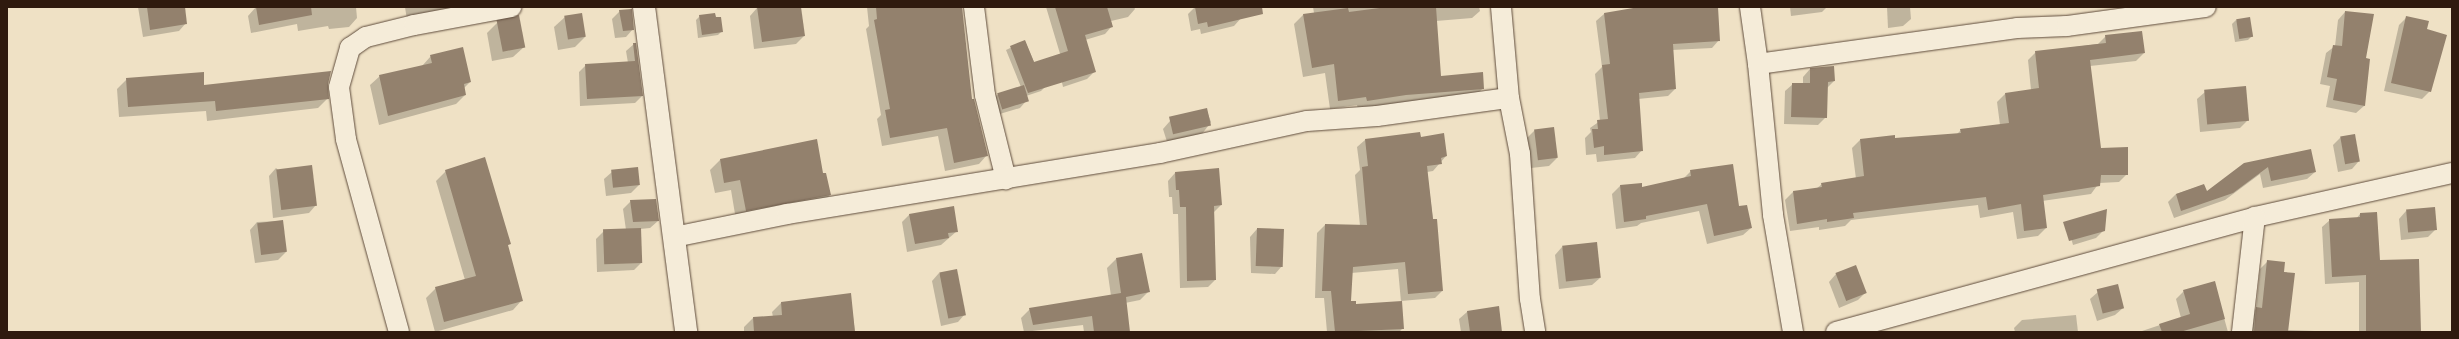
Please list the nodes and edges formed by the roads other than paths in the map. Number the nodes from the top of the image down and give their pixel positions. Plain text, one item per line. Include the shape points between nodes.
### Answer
1 (511, 7) edge
2 (644, 7) edge
3 (974, 7) edge
4 (1501, 7) edge
5 (1750, 7) edge
6 (2206, 7) edge
7 (1758, 64) junction
8 (1509, 98) junction
9 (2452, 173) edge
10 (1006, 179) junction
11 (2255, 216) junction
12 (674, 237) junction
13 (399, 332) edge
14 (686, 332) edge
15 (1535, 332) edge
16 (1793, 332) edge
17 (1836, 332) edge
18 (2242, 332) edge

1 - 13 street via 366,37 350,48 339,87 346,139
2 - 12 street
3 - 10 street via 985,95
4 - 8 street
5 - 7 street
6 - 7 street via 2067,26 2017,28
7 - 16 street via 1773,215
8 - 10 street via 1377,116 1307,121 1160,153
8 - 15 street via 1520,154 1530,299
9 - 11 street
10 - 12 street via 786,214
11 - 17 street
11 - 18 street
12 - 14 street

